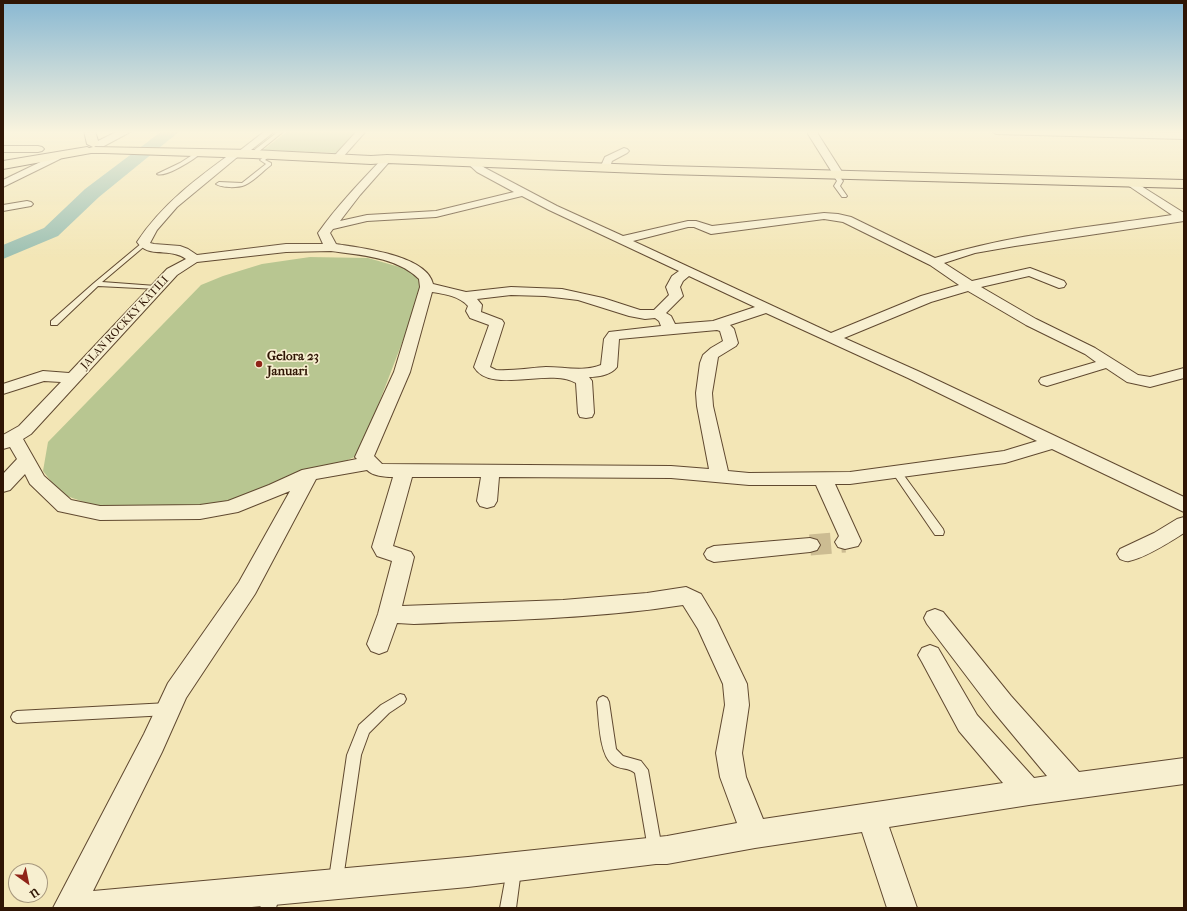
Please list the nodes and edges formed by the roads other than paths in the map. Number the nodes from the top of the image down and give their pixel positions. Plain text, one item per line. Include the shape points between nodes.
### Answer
1 (25, 174) edge
2 (213, 174) edge
3 (257, 174) edge
4 (374, 174) edge
5 (488, 174) edge
6 (788, 174) edge
7 (837, 175) junction
8 (1130, 182) junction
9 (3, 184) edge
10 (219, 184) dead end
11 (1184, 184) edge
12 (525, 192) junction
13 (844, 196) dead end
14 (27, 204) dead end
15 (3, 208) edge
16 (1183, 217) edge
17 (328, 235) junction
18 (622, 240) junction
19 (144, 244) junction
20 (194, 259) junction
21 (934, 262) junction
22 (687, 271) junction
23 (96, 284) junction
24 (1059, 284) dead end
25 (969, 286) junction
26 (427, 287) junction
27 (156, 288) junction
28 (464, 297) junction
29 (767, 308) junction
30 (658, 314) junction
31 (54, 323) dead end
32 (716, 325) junction
33 (669, 328) junction
34 (831, 338) junction
35 (1108, 363) junction
36 (563, 373) junction
37 (1184, 373) edge
38 (3, 375) edge
39 (43, 376) junction
40 (74, 378) junction
41 (1047, 381) dead end
42 (3, 390) edge
43 (586, 413) dead end
44 (8, 440) edge
45 (1055, 442) junction
46 (27, 460) junction
47 (370, 463) junction
48 (404, 471) junction
49 (491, 471) junction
50 (897, 472) junction
51 (309, 474) junction
52 (720, 477) junction
53 (823, 479) junction
54 (3, 486) edge
55 (487, 501) dead end
56 (1184, 505) edge
57 (1184, 524) edge
58 (939, 532) dead end
59 (844, 542) dead end
60 (810, 545) tunnel mouth
61 (714, 554) dead end
62 (1127, 554) dead end
63 (389, 614) junction
64 (935, 618) dead end
65 (379, 644) dead end
66 (930, 655) dead end
67 (400, 699) dead end
68 (603, 702) dead end
69 (169, 709) junction
70 (17, 717) dead end
71 (1184, 771) edge
72 (1073, 785) junction
73 (1029, 792) junction
74 (871, 817) junction
75 (755, 834) junction
76 (656, 850) junction
77 (514, 867) junction
78 (335, 885) junction
79 (270, 899) edge
80 (68, 908) edge
81 (77, 908) edge
82 (508, 908) edge
83 (902, 908) edge

1 - 9 street
2 - 19 street via 170,206 146,237
3 - 10 lane via 243,184
4 - 17 street via 352,197
5 - 12 street
6 - 7 main road
7 - 8 main road
7 - 13 lane via 840,181 837,186
8 - 11 main road
8 - 16 street
12 - 17 street via 436,214 367,218
12 - 18 street
14 - 15 street
16 - 21 street via 1015,242 973,250
17 - 20 street via 286,248
17 - 26 street via 398,260 416,270 425,279
18 - 21 street via 688,224 696,224 711,230 824,216 838,217 861,225
18 - 22 street
19 - 20 street via 179,250
19 - 23 lane
20 - 27 street, JALAN ROCKKY KATILI via 172,272
21 - 25 street
22 - 29 street
22 - 30 street via 677,279 673,287 676,296
23 - 27 lane
23 - 31 lane
24 - 25 street via 1030,272
25 - 34 street via 926,299
25 - 35 street
26 - 28 street
26 - 47 street via 402,372 364,457
27 - 40 street, JALAN ROCKKY KATILI
28 - 30 street via 482,293 563,294 592,299 644,315
28 - 36 street via 475,305 475,315 497,323 482,367 486,373
29 - 32 street
29 - 34 street
30 - 33 street via 666,319
32 - 33 street
32 - 52 street via 726,327 731,343 716,351 709,360 704,399
33 - 36 street via 614,335 611,339 607,369 597,372
34 - 45 street
35 - 37 street via 1144,382
35 - 41 street
36 - 43 street via 579,376 584,381
38 - 39 street
39 - 40 street
39 - 42 street
40 - 44 street, JALAN ROCKKY KATILI via 25,430
44 - 46 street
45 - 50 street via 1005,457
45 - 56 street
46 - 51 street via 37,480 66,506 100,513 184,512 231,507
46 - 54 street
47 - 48 street via 386,471
47 - 51 street
48 - 49 street
48 - 63 street via 382,547 384,551 404,557
49 - 52 street via 672,472
49 - 55 street
50 - 53 street
50 - 58 lane
51 - 69 street via 247,588 177,691
52 - 53 street
53 - 59 street via 851,541
57 - 62 street
60 - 61 street
63 - 65 street
63 - 75 street via 563,609 686,596 693,600 735,684 737,705 729,753 733,777
64 - 72 street via 1041,751
66 - 73 street via 968,723
67 - 78 lane via 364,729 354,755
68 - 76 lane via 610,751 620,763 636,765 641,770
69 - 70 lane
69 - 80 street
71 - 72 street
72 - 73 street
73 - 74 street
74 - 75 street
74 - 83 street
75 - 76 street
76 - 77 street
77 - 78 street
77 - 82 lane
78 - 79 street
79 - 81 street

